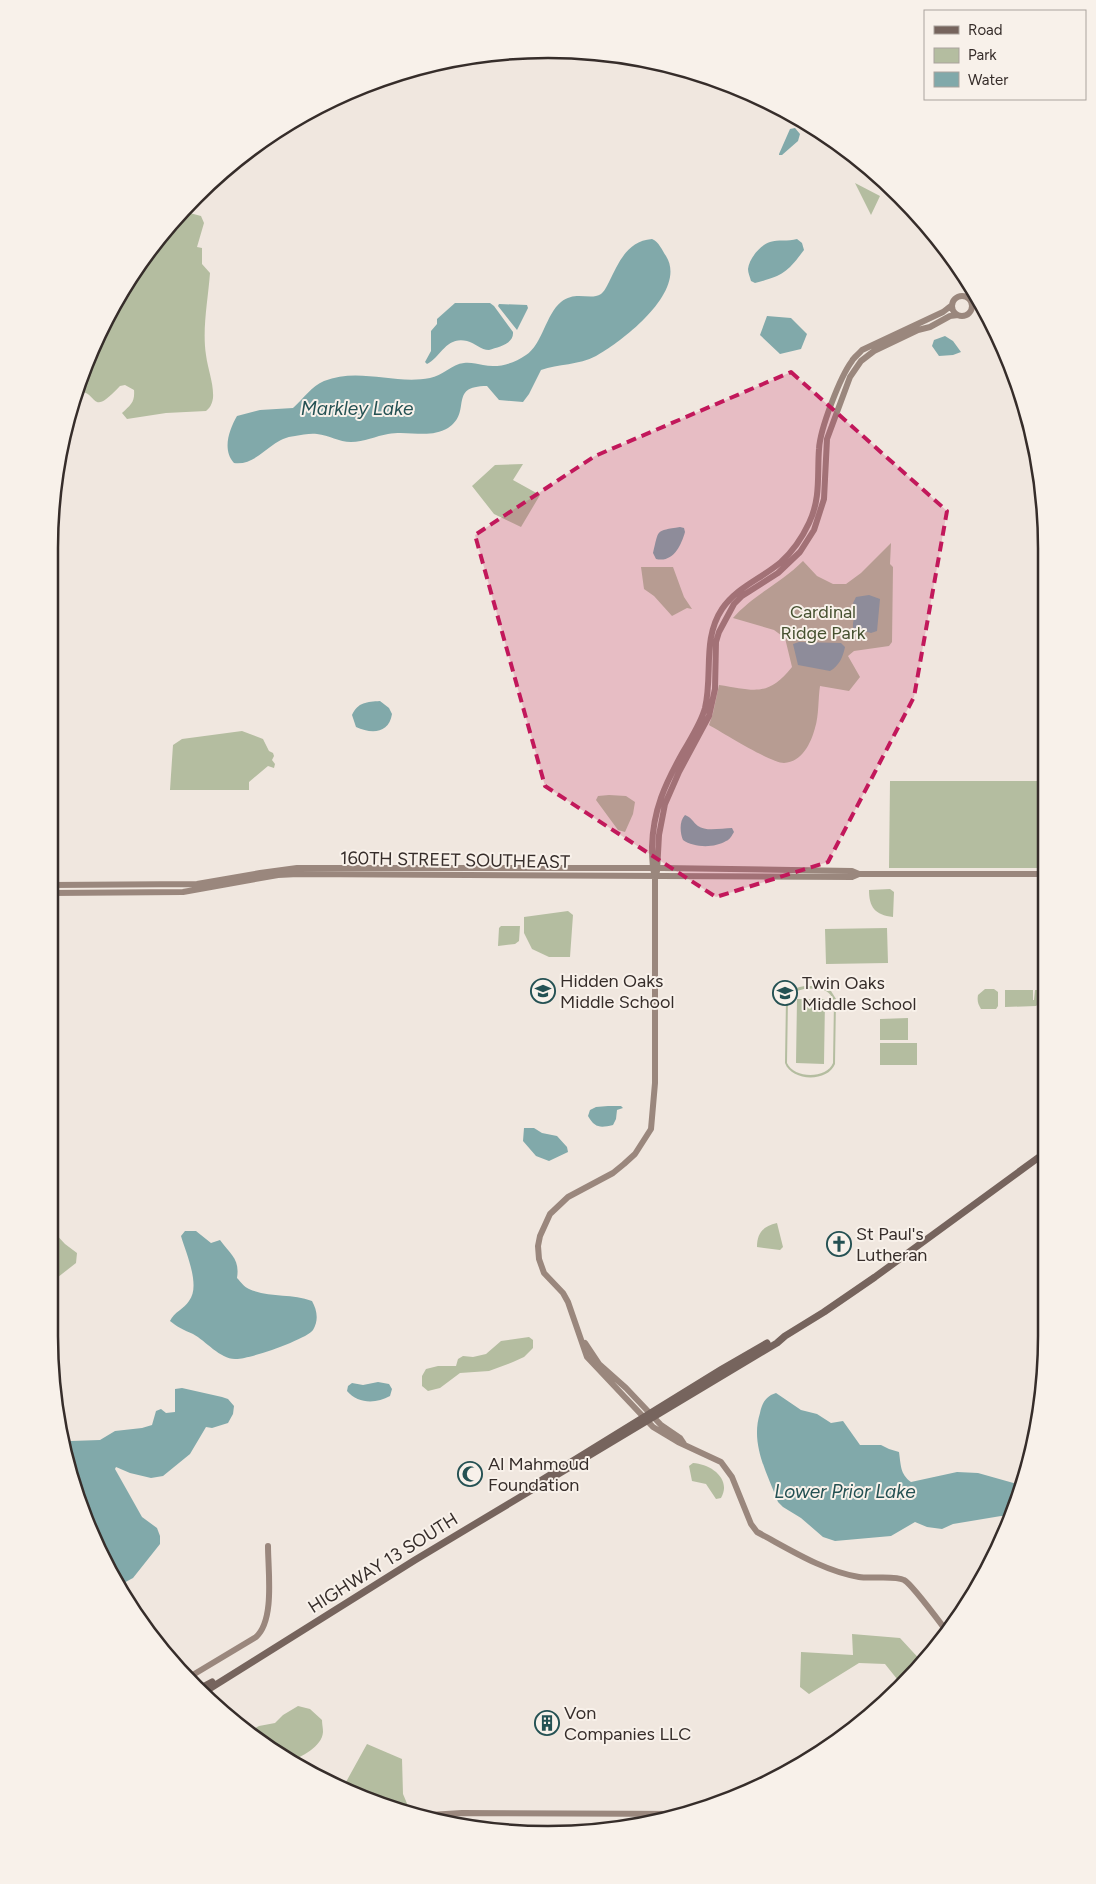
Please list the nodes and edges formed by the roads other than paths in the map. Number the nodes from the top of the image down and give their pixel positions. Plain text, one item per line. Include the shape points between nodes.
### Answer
1 (968, 298) joint
2 (952, 305) junction
3 (972, 305) joint
4 (958, 315) junction
5 (655, 868) junction
6 (859, 874) junction
7 (1038, 874) edge
8 (655, 877) junction
9 (58, 885) edge
10 (58, 893) edge
11 (1038, 1158) edge
12 (649, 1417) junction
13 (268, 1546) dead end
14 (943, 1627) edge
15 (256, 1658) junction
16 (193, 1674) edge
17 (204, 1686) edge
18 (208, 1689) edge
19 (440, 1814) edge
20 (658, 1814) edge

1 - 2 street via 958,297
1 - 3 street
2 - 4 street
2 - 5 street via 862,350 845,372 820,440 819,486 809,524 789,554 732,597 718,616 710,638 705,710 660,798 655,820
3 - 4 street via 968,314
4 - 5 street via 874,351 861,361 850,377 827,439 824,499 814,530 800,552 778,574 734,604 719,632 715,689 709,716 664,804
5 - 6 street, 160TH STREET SOUTHEAST via 852,871
5 - 8 street
5 - 9 street, 160TH STREET SOUTHEAST via 297,868 197,884
6 - 7 street, 160TH STREET SOUTHEAST
6 - 8 street, 160TH STREET SOUTHEAST via 852,877
8 - 10 street, 160TH STREET SOUTHEAST via 298,874 184,892
8 - 12 street via 655,1083 651,1129 635,1154 624,1164 568,1197 550,1214 538,1246 544,1273 563,1293 581,1338 599,1364
11 - 12 main road, HIGHWAY 13 SOUTH via 824,1312
12 - 14 street via 668,1438 725,1466 757,1532 838,1571 859,1577 903,1579
12 - 15 main road, HIGHWAY 13 SOUTH
13 - 16 street via 268,1614 263,1631
15 - 17 main road, HIGHWAY 13 SOUTH
15 - 18 main road, HIGHWAY 13 SOUTH
19 - 20 street

